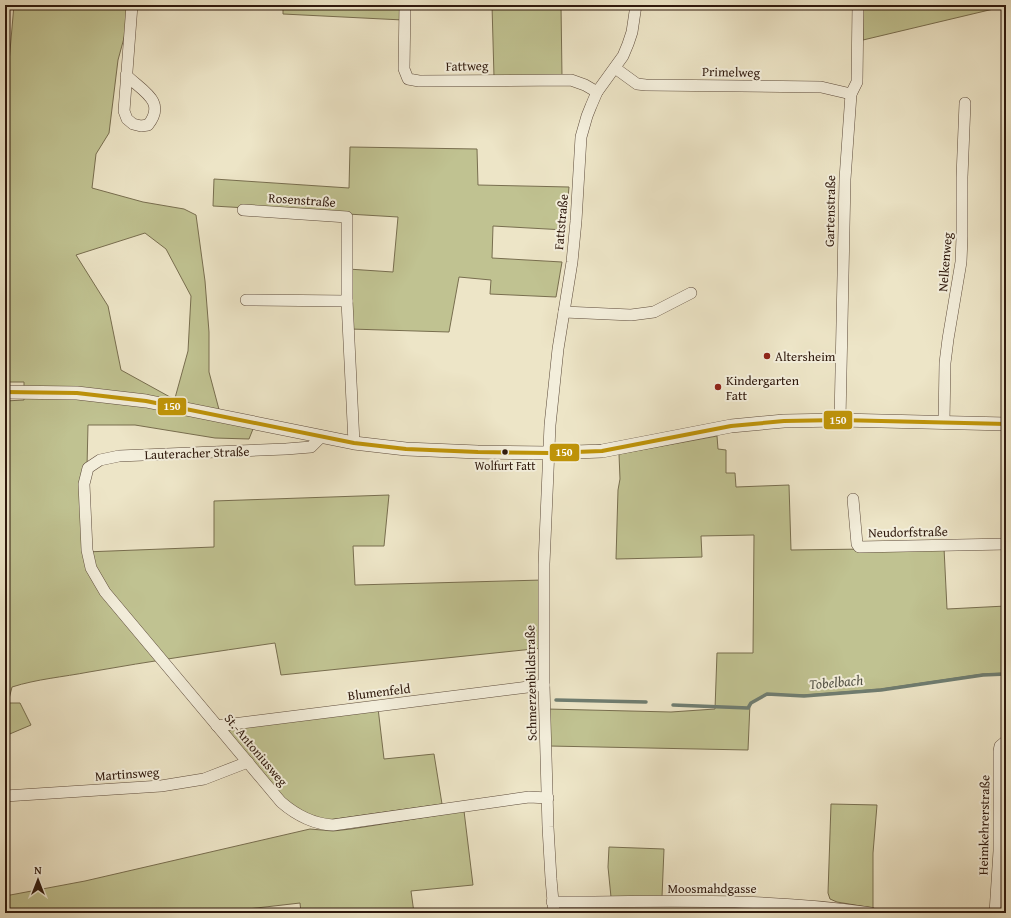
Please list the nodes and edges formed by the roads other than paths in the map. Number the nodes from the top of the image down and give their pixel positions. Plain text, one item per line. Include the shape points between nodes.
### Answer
1 (132, 5) edge
2 (405, 5) edge
3 (636, 5) edge
4 (858, 5) edge
5 (615, 68) junction
6 (126, 75) dead end
7 (597, 92) junction
8 (851, 94) junction
9 (965, 103) dead end
10 (244, 210) dead end
11 (691, 293) dead end
12 (246, 300) dead end
13 (347, 301) junction
14 (564, 312) junction
15 (5, 392) edge
16 (840, 420) junction
17 (944, 422) junction
18 (1006, 424) edge
19 (321, 437) junction
20 (354, 443) junction
21 (549, 453) junction
22 (84, 484) joint
23 (853, 499) dead end
24 (1006, 544) edge
25 (544, 685) junction
26 (217, 726) junction
27 (1006, 741) edge
28 (248, 762) junction
29 (5, 796) edge
30 (548, 798) junction
31 (553, 908) edge
32 (871, 913) edge
33 (995, 913) edge

1 - 6 street
2 - 7 street, Fattweg via 404,70 408,79 571,80
3 - 5 street, Fattstraße via 632,32 623,56
4 - 8 street, Gartenstraße via 857,82
5 - 7 street, Fattstraße
5 - 8 street, Primelweg via 642,85 821,87
7 - 14 street, Fattstraße via 586,116 582,137 572,262
8 - 16 street, Gartenstraße via 845,179
9 - 17 street, Nelkenweg via 961,262 945,363
10 - 13 street, Rosenstraße via 347,217
11 - 14 street via 654,312 631,315
12 - 13 street
13 - 20 street, Rosenstraße
14 - 21 street, Fattstraße via 554,380
15 - 19 street via 77,393 146,401
16 - 17 street
16 - 21 street via 784,421 732,426 602,451
17 - 18 street
19 - 20 street
19 - 22 street, Lauteracher Straße via 312,447 119,456 100,460 88,468
20 - 21 street via 406,449
21 - 25 street, Schmerzenbildstraße via 544,564
22 - 26 street, St.-Antoniusweg via 86,550 91,568 105,592
23 - 24 street, Neudorfstraße via 856,544 859,547
25 - 26 street, Blumenfeld
25 - 30 street, Schmerzenbildstraße
26 - 28 street, St.-Antoniusweg
27 - 33 street, Heimkehrerstraße via 1000,746 999,751 999,851
28 - 29 street, Martinsweg via 204,779 161,786
28 - 30 street, St.-Antoniusweg via 289,809 322,825 529,797
30 - 31 street, Schmerzenbildstraße
31 - 32 street, Moosmahdgasse via 772,903

